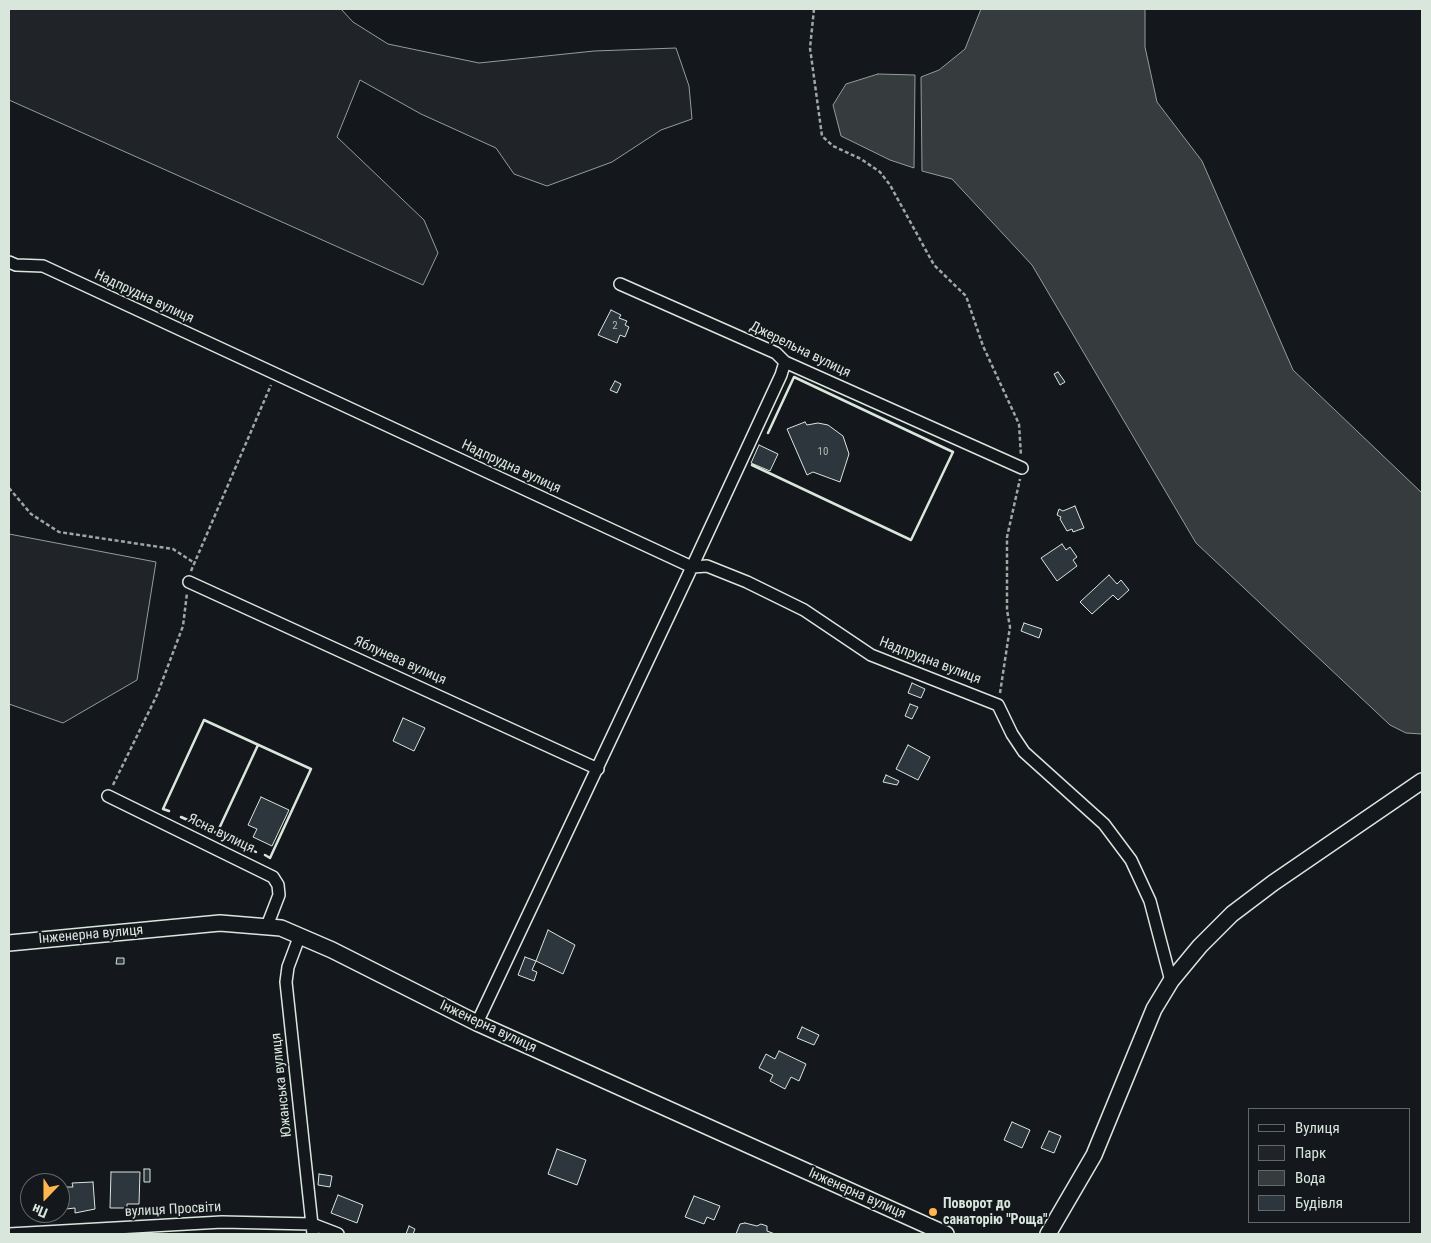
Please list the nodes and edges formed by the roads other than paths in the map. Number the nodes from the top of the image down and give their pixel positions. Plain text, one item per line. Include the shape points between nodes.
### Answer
1 (9, 262) edge
2 (620, 284) dead end
3 (785, 362) junction
4 (1022, 468) road end
5 (692, 567) junction
6 (189, 582) dead end
7 (598, 769) junction
8 (1422, 781) edge
9 (108, 796) dead end
10 (267, 926) junction
11 (300, 935) junction
12 (9, 942) edge
13 (1171, 981) junction
14 (477, 1023) junction
15 (313, 1229) edge
16 (9, 1234) edge
17 (338, 1234) edge
18 (946, 1234) edge
19 (1048, 1234) edge

1 - 5 street, Надпрудна вулиця via 16,266 43,266
2 - 3 street, Джерельна вулиця via 776,353
3 - 4 street, Джерельна вулиця
3 - 5 street
5 - 7 street
5 - 13 street, Надпрудна вулиця via 707,566 747,582 804,610 871,655 998,704 1024,752 1104,824 1130,860 1150,901
6 - 7 street, Яблунева вулиця
7 - 14 street
8 - 13 street via 1232,914
9 - 10 street, Ясна вулиця via 272,877 278,885 279,895
10 - 11 street, Інженерна вулиця
10 - 12 street, Інженерна вулиця via 220,923
11 - 14 street, Інженерна вулиця
11 - 15 street, Южанська вулиця via 286,982
13 - 19 street via 1147,1025 1094,1155
14 - 18 street, Інженерна вулиця
15 - 16 street, вулиця Просвіти via 222,1222
15 - 17 street, вулиця Просвіти

